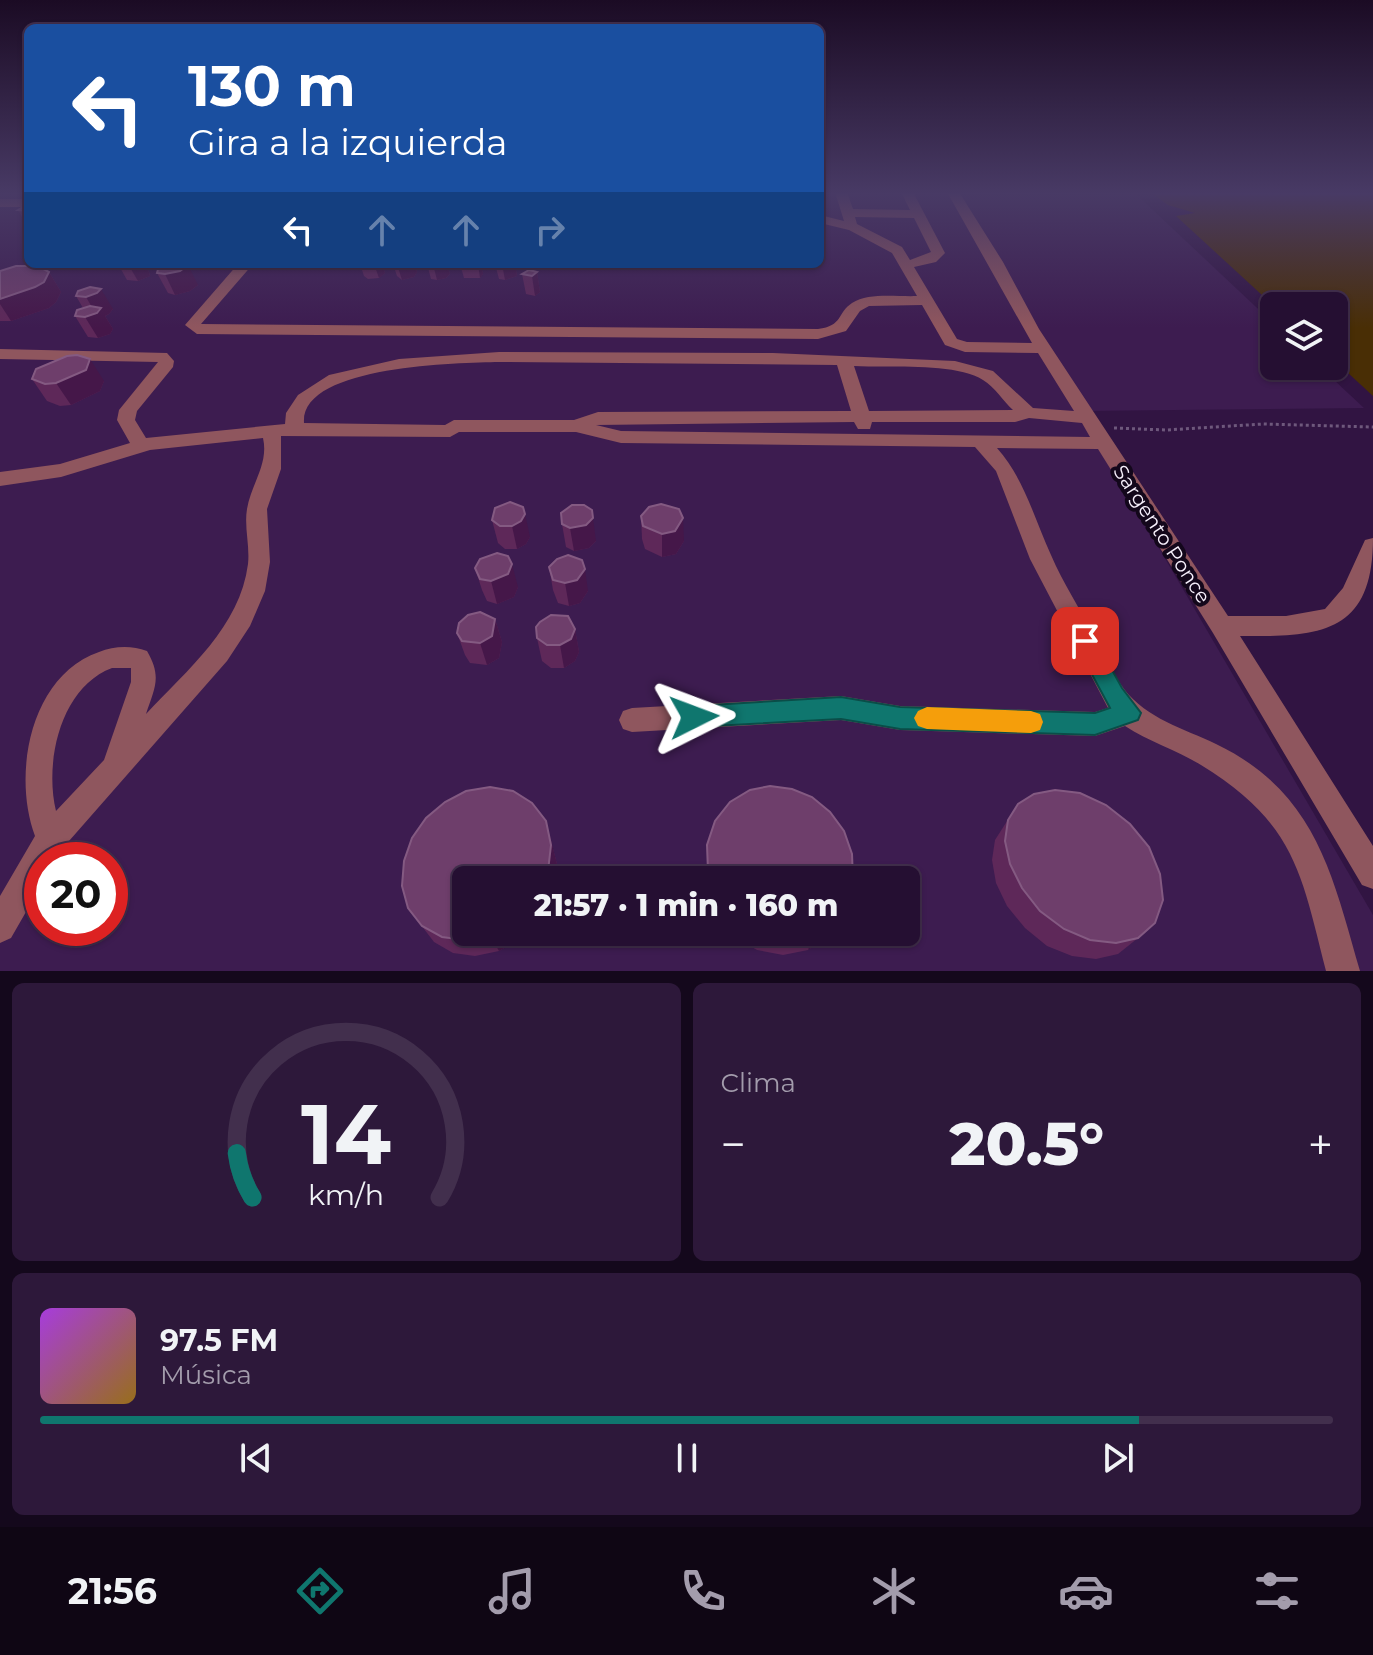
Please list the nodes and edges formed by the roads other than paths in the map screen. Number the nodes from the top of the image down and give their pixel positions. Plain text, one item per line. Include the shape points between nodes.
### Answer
1 (879, 237) edge
2 (930, 237) edge
3 (980, 237) edge
4 (905, 265) junction
5 (242, 268) edge
6 (926, 300) junction
7 (1045, 348) junction
8 (0, 354) edge
9 (844, 360) junction
10 (1029, 413) junction
11 (989, 416) junction
12 (860, 417) junction
13 (576, 426) junction
14 (1095, 430) junction
15 (284, 431) junction
16 (873, 442) junction
17 (992, 442) junction
18 (141, 446) junction
19 (0, 479) edge
20 (1373, 546) edge
21 (1221, 626) junction
22 (1129, 713) junction
23 (632, 720) dead end
24 (115, 768) junction
25 (51, 838) junction
26 (1373, 874) edge
27 (0, 927) edge
28 (1343, 971) edge

1 - 4 street via 892,245
2 - 4 street via 938,253
3 - 7 street, Sargento Ponce
4 - 6 street
5 - 6 street via 195,320 197,329 818,334 841,329 854,308 866,302
6 - 7 street via 947,337 958,345
7 - 14 street, Sargento Ponce
8 - 18 street via 161,356 165,367 128,410 126,420
9 - 10 street via 979,370
9 - 12 street
9 - 15 street via 487,357 423,363 324,383 293,410
10 - 11 street
10 - 14 street
11 - 12 street
11 - 17 street
12 - 13 street via 598,418
12 - 16 street
13 - 15 street
13 - 16 street via 621,437
14 - 17 street
14 - 21 street, Sargento Ponce
15 - 18 street
15 - 24 street via 274,445 257,509 259,562 242,619 218,654
16 - 17 street
17 - 22 street via 1041,559 1114,696
18 - 19 street via 61,470
20 - 21 street via 1341,611 1328,619
21 - 26 street, Sargento Ponce
22 - 23 street via 1095,724 900,718 841,708
22 - 28 street via 1209,754 1253,784 1285,816 1318,879
24 - 25 street
24 - 25 street via 144,682 138,658 122,655 106,658 76,678 45,727 39,800
25 - 27 street

